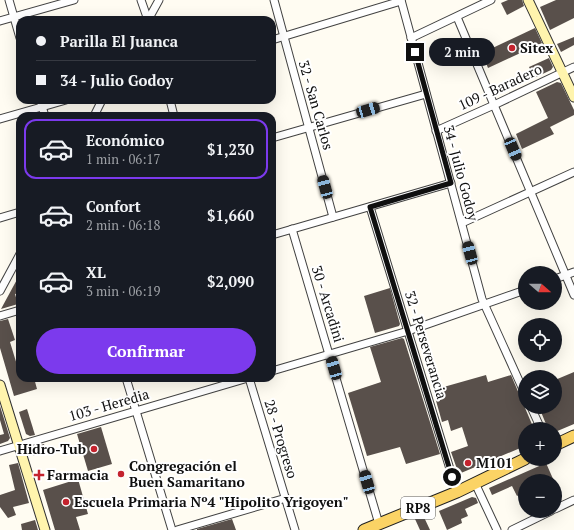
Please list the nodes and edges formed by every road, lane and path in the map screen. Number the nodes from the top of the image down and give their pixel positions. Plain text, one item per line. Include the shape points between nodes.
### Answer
1 (9, 0) edge
2 (74, 0) edge
3 (141, 0) edge
4 (159, 0) edge
5 (274, 0) edge
6 (491, 0) edge
7 (528, 0) edge
8 (401, 1) edge
9 (16, 16) edge
10 (17, 16) edge
11 (147, 16) edge
12 (150, 16) edge
13 (13, 17) junction
14 (457, 17) junction
15 (0, 21) edge
16 (16, 26) edge
17 (284, 36) junction
18 (411, 38) junction
19 (276, 39) edge
20 (574, 67) edge
21 (562, 72) junction
22 (426, 94) junction
23 (574, 97) edge
24 (38, 104) edge
25 (494, 105) junction
26 (18, 112) edge
27 (16, 113) edge
28 (0, 119) edge
29 (309, 127) junction
30 (436, 131) junction
31 (276, 137) edge
32 (574, 172) edge
33 (451, 183) junction
34 (531, 192) junction
35 (370, 207) junction
36 (16, 213) edge
37 (333, 217) junction
38 (0, 218) edge
39 (462, 223) junction
40 (292, 230) junction
41 (276, 234) edge
42 (16, 261) edge
43 (574, 272) edge
44 (565, 275) junction
45 (562, 276) edge
46 (0, 291) edge
47 (518, 293) edge
48 (574, 295) edge
49 (485, 305) junction
50 (16, 311) edge
51 (0, 316) edge
52 (408, 331) junction
53 (330, 354) junction
54 (276, 370) edge
55 (518, 378) edge
56 (127, 382) edge
57 (235, 382) edge
58 (250, 382) edge
59 (0, 385) edge
60 (136, 411) junction
61 (574, 436) edge
62 (562, 442) edge
63 (18, 446) junction
64 (0, 451) edge
65 (518, 462) edge
66 (475, 483) junction
67 (457, 492) junction
68 (286, 498) junction
69 (574, 500) edge
70 (562, 506) edge
71 (537, 518) edge
72 (379, 524) junction
73 (45, 530) edge
74 (172, 530) edge
75 (177, 530) edge
76 (296, 530) edge
77 (364, 530) edge
78 (497, 530) edge
79 (512, 530) edge

1 - 13 street
2 - 10 street
3 - 11 street
4 - 12 street
5 - 17 street, 32 - San Carlos
6 - 14 street
7 - 21 street
8 - 17 street
8 - 18 street, 34 - Julio Godoy
9 - 13 street
13 - 15 street
13 - 16 street
14 - 18 street
14 - 25 street
17 - 19 street
17 - 29 street, 32 - San Carlos
18 - 22 street, 34 - Julio Godoy
20 - 21 street, 109 - Baradero
21 - 23 street
21 - 25 street, 109 - Baradero
22 - 29 street
22 - 30 street, 34 - Julio Godoy
24 - 26 street
25 - 30 street, 109 - Baradero
25 - 34 street
27 - 28 street
29 - 31 street
29 - 37 street, 32 - San Carlos
30 - 33 street, 34 - Julio Godoy
32 - 34 street
33 - 35 street
33 - 39 street, 34 - Julio Godoy
34 - 39 street
34 - 44 street
35 - 37 street
35 - 52 street, 32 - Perseverancia
36 - 38 street
37 - 40 street
39 - 49 street, 34 - Julio Godoy
40 - 41 street
40 - 53 street, 30 - Arcadini
42 - 46 street
43 - 44 street
44 - 45 street
44 - 48 street
47 - 49 street
49 - 52 street
49 - 55 street, 34 - Julio Godoy
50 - 51 street
52 - 53 street
52 - 67 street, 32 - Perseverancia
53 - 54 street
53 - 72 street, 30 - Arcadini
56 - 60 street
57 - 60 street, 103 - Heredia
58 - 68 street, 28 - Progreso
59 - 63 street
60 - 63 street, 103 - Heredia
60 - 74 street
61 - 62 main road
63 - 64 street, 103 - Heredia
63 - 73 street
65 - 66 main road, RP8
66 - 67 main road, RP8
66 - 78 street
67 - 72 main road, RP8
68 - 75 street
68 - 76 street, 28 - Progreso
69 - 70 street
71 - 79 street
72 - 77 main road, RP8

